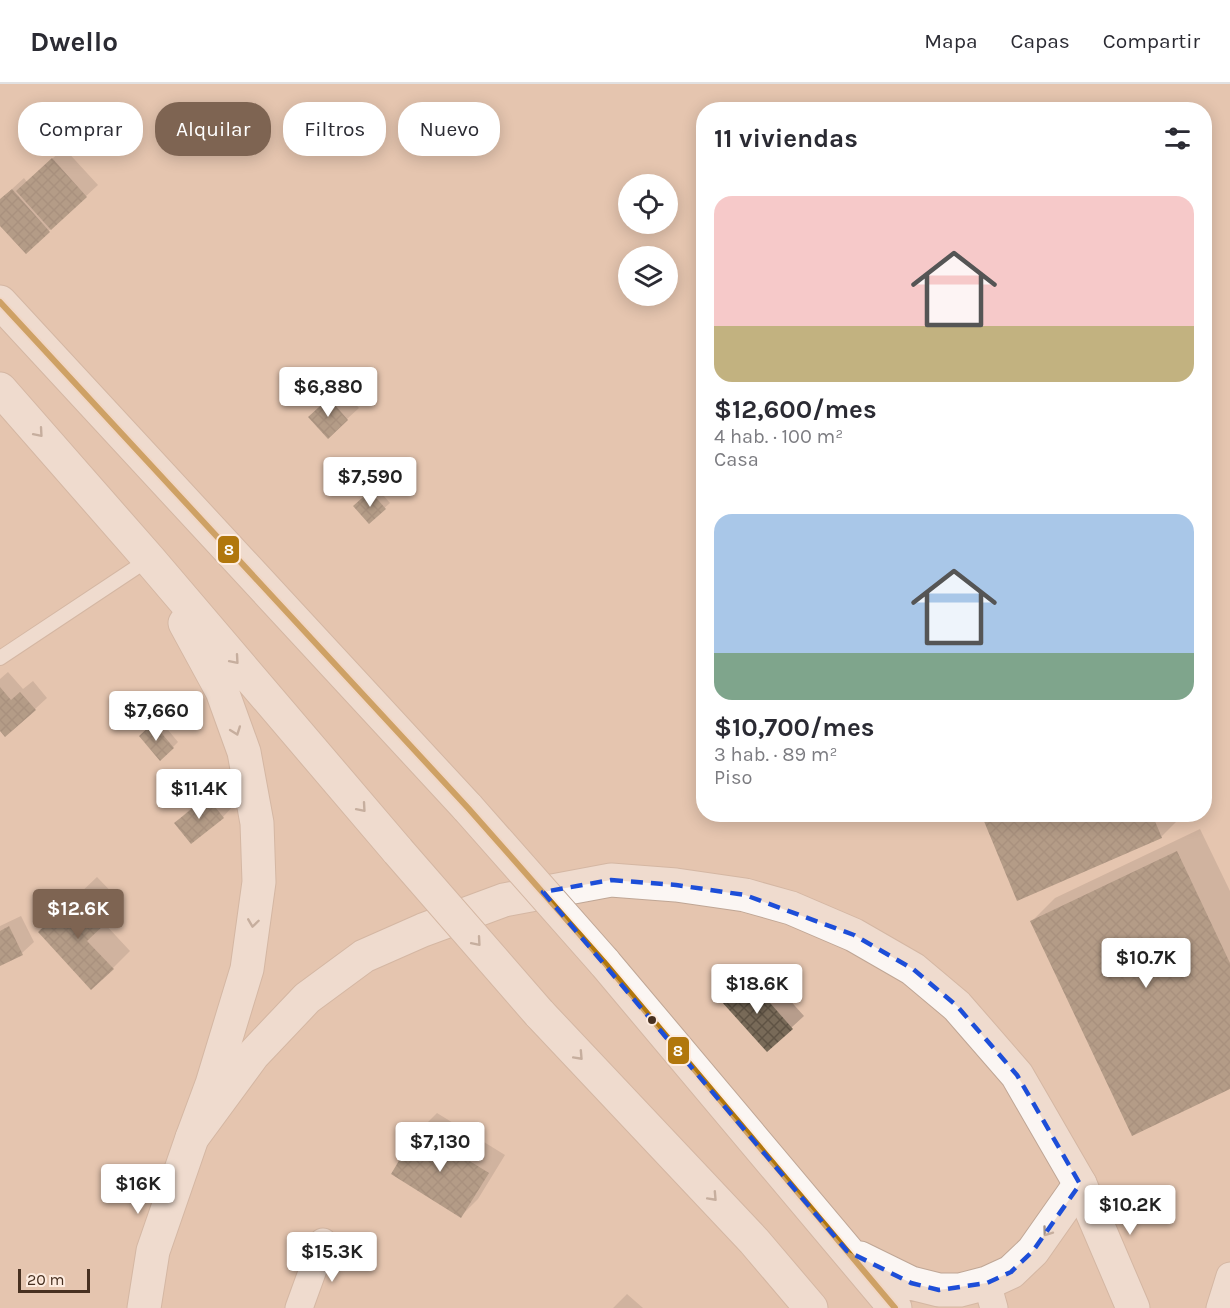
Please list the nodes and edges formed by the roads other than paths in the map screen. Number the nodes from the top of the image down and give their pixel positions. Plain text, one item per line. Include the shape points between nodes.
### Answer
1 (0, 302) edge
2 (0, 389) edge
3 (152, 563) junction
4 (0, 658) edge
5 (192, 1138) junction
6 (1080, 1184) junction
7 (323, 1242) dead end
8 (847, 1251) junction
9 (1230, 1276) edge
10 (990, 1296) edge
11 (144, 1308) edge
12 (299, 1308) edge
13 (811, 1308) edge
14 (895, 1308) edge
15 (1133, 1308) edge
16 (1220, 1308) edge

1 - 8 main road, bridge via 468,808 604,962
2 -> 3 main road
3 - 4 lane
3 -> 5 main road via 222,691 244,752 257,823 259,882 247,969
3 -> 13 main road, bridge via 539,1013 754,1241
5 - 6 main road via 260,1047 307,998 364,956 504,900 611,880 745,895 791,908 854,935 913,969 957,1006 1017,1075
5 - 11 main road via 153,1251
6 -> 10 main road via 1033,1251
6 - 15 main road
7 - 12 street
8 - 10 main road via 911,1283
8 - 14 main road
9 - 16 street

